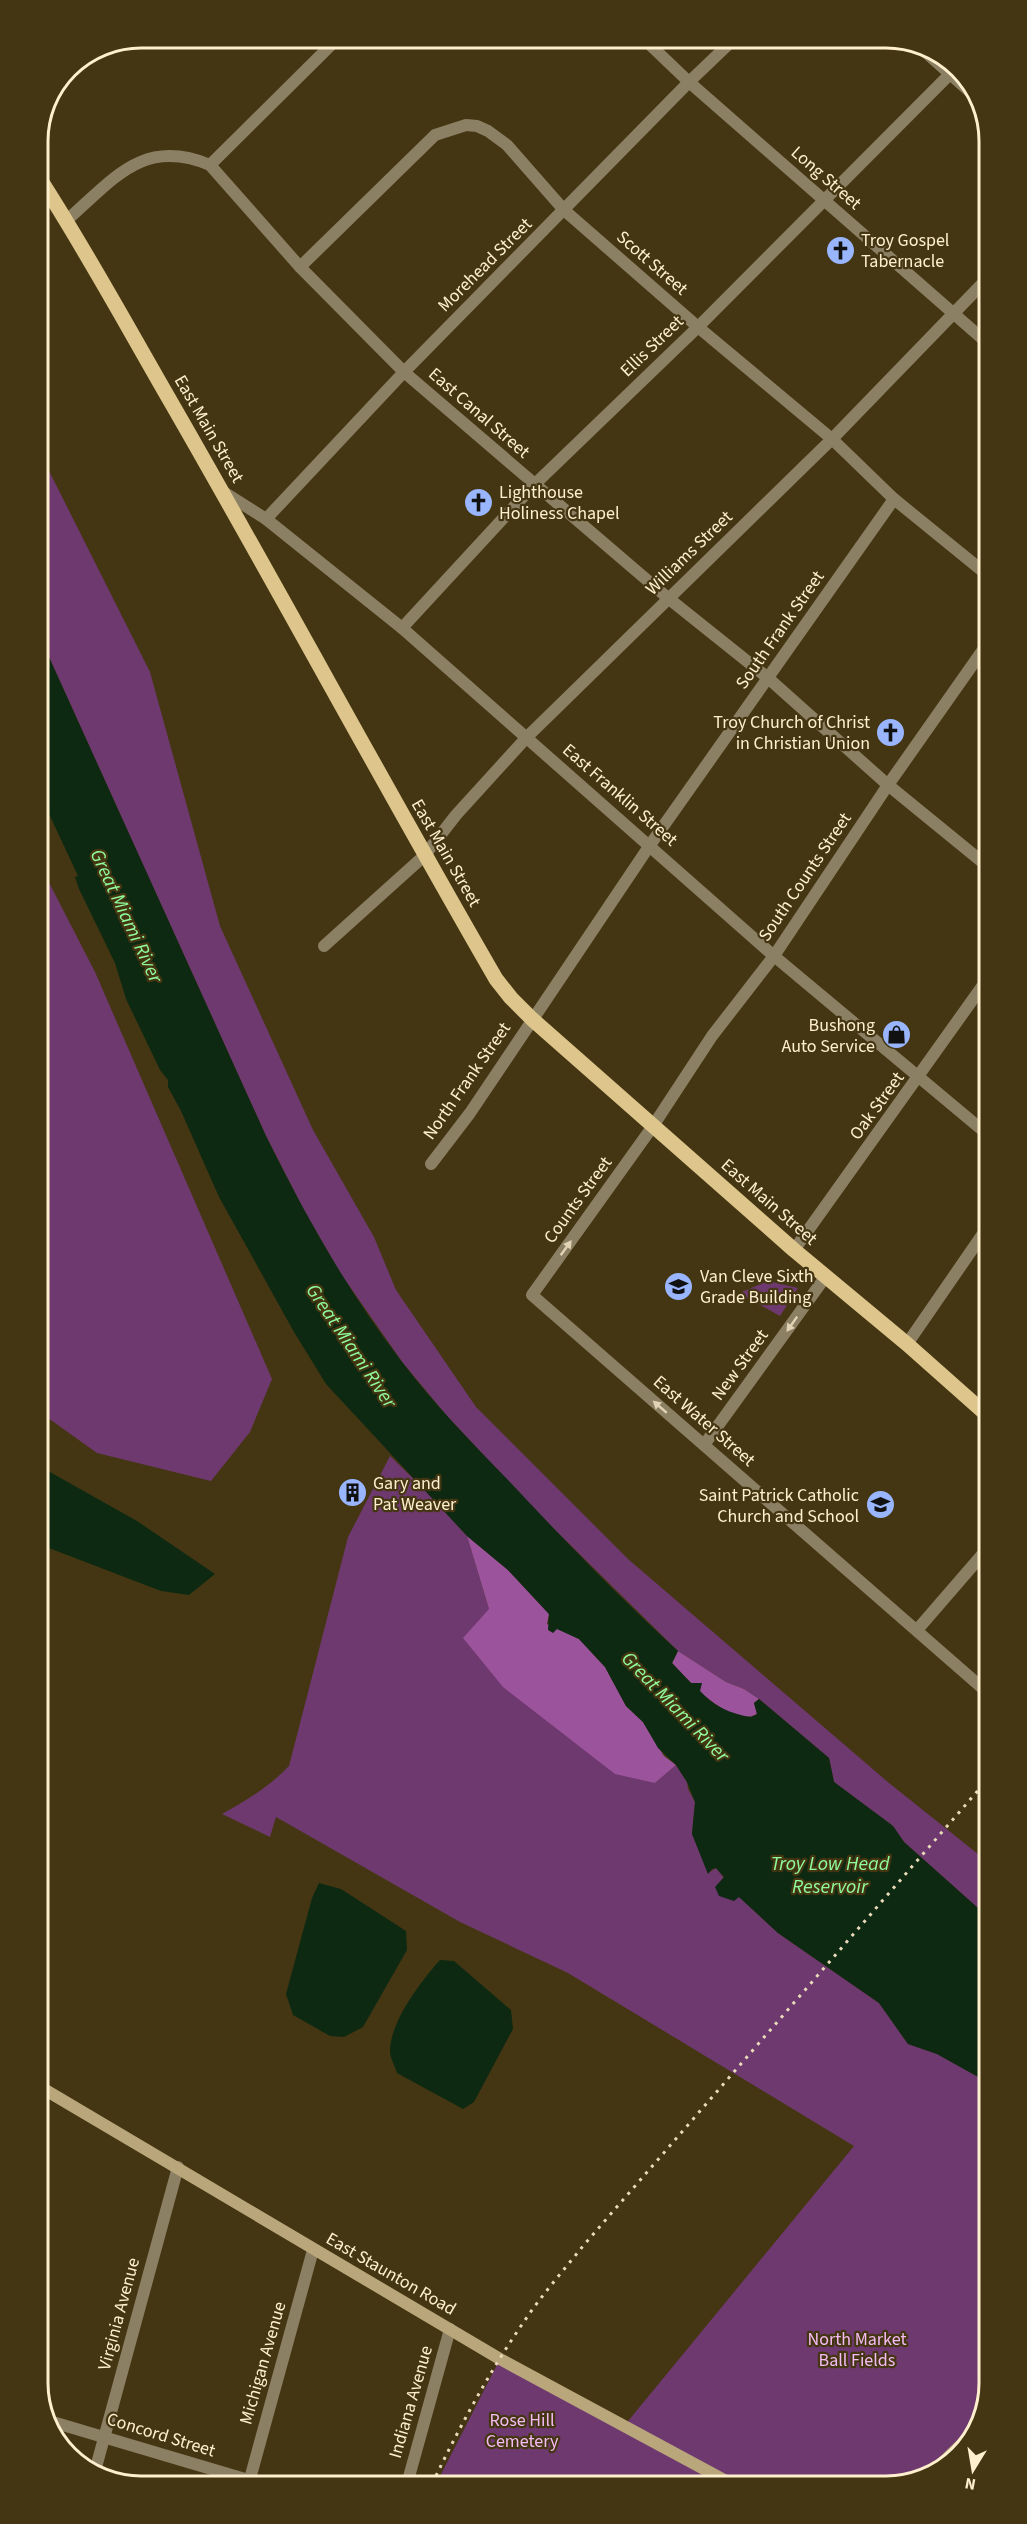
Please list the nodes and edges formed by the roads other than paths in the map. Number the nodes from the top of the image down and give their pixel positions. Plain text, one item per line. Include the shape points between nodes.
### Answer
1 (328, 48) edge
2 (653, 48) edge
3 (725, 48) edge
4 (950, 74) edge
5 (689, 82) junction
6 (210, 165) junction
7 (48, 191) edge
8 (823, 199) junction
9 (564, 210) junction
10 (67, 220) junction
11 (300, 267) junction
12 (979, 286) edge
13 (952, 313) junction
14 (698, 327) junction
15 (979, 336) edge
16 (404, 372) junction
17 (832, 439) junction
18 (534, 485) junction
19 (222, 491) junction
20 (894, 499) junction
21 (266, 519) junction
22 (979, 568) edge
23 (668, 598) junction
24 (402, 628) junction
25 (979, 656) edge
26 (768, 678) junction
27 (527, 737) junction
28 (888, 785) junction
29 (650, 845) junction
30 (424, 856) junction
31 (979, 859) edge
32 (324, 946) dead end
33 (774, 956) junction
34 (979, 991) edge
35 (532, 1018) junction
36 (919, 1078) junction
37 (653, 1126) junction
38 (979, 1127) edge
39 (431, 1164) dead end
40 (979, 1240) edge
41 (794, 1250) junction
42 (826, 1276) junction
43 (532, 1295) joint
44 (907, 1344) junction
45 (979, 1408) edge
46 (704, 1445) junction
47 (979, 1557) edge
48 (917, 1630) junction
49 (979, 1685) edge
50 (48, 2091) edge
51 (178, 2167) junction
52 (313, 2250) junction
53 (450, 2329) junction
54 (58, 2423) edge
55 (104, 2437) junction
56 (97, 2465) edge
57 (226, 2476) edge
58 (250, 2476) edge
59 (408, 2476) edge
60 (717, 2476) edge

1 - 6 street
2 - 5 street, Long Street
3 - 5 street, Morehead Street
4 - 8 street, Ellis Street
5 - 8 street, Long Street
5 - 9 street, Morehead Street
6 - 10 street, East Canal Street via 191,157 154,155 137,162
6 - 11 street, East Canal Street
7 - 10 main road, East Main Street
8 - 13 street, Long Street
8 - 14 street, Ellis Street
9 - 11 street, Scott Street via 507,145 488,131 466,125 435,135
9 - 14 street, Scott Street
9 - 16 street, Morehead Street
10 - 19 main road, East Main Street
11 - 16 street, East Canal Street
12 - 13 street, Williams Street
13 - 15 street, Long Street
13 - 17 street, Williams Street
14 - 17 street, Scott Street
14 - 18 street, Ellis Street
16 - 18 street, East Canal Street
16 - 21 street, Morehead Street
17 - 20 street, Scott Street
17 - 23 street, Williams Street
18 - 23 street, East Canal Street
18 - 24 street, Ellis Street
19 - 21 street, East Franklin Street
19 - 30 main road, East Main Street
20 - 22 street, Scott Street
20 - 26 street, South Frank Street
21 - 24 street, East Franklin Street
23 - 26 street, East Canal Street
23 - 27 street, Williams Street
24 - 27 street, East Franklin Street
25 - 28 street, South Counts Street
26 - 28 street, East Canal Street
26 - 29 street, South Frank Street
27 - 29 street, East Franklin Street
27 - 30 street, Williams Street
28 - 31 street, East Canal Street
28 - 33 street, South Counts Street
29 - 33 street, East Franklin Street
29 - 35 street, South Frank Street
30 - 32 street, Williams Street
30 - 35 main road, East Main Street via 496,979
33 - 36 street, East Franklin Street
33 - 37 street, South Counts Street via 712,1036
34 - 36 street, Oak Street
35 - 37 main road, East Main Street
35 - 39 street, North Frank Street via 470,1113
36 - 38 street, East Franklin Street
36 - 41 street, Oak Street
37 - 41 main road, East Main Street
43 -> 37 street, Counts Street
40 - 44 street
41 - 42 main road, East Main Street
42 - 44 main road, East Main Street
42 -> 46 street, New Street
46 -> 43 street, East Water Street
44 - 45 main road, East Main Street
46 - 48 street, East Water Street
47 - 48 street
48 - 49 street, East Water Street
50 - 51 main road, East Staunton Road
51 - 52 main road, East Staunton Road
51 - 55 street, Virginia Avenue
52 - 53 main road, East Staunton Road
52 - 58 street, Michigan Avenue
53 - 59 street, Indiana Avenue
53 - 60 main road, East Staunton Road
54 - 55 street, Concord Street
55 - 56 street, Virginia Avenue
55 - 57 street, Concord Street

